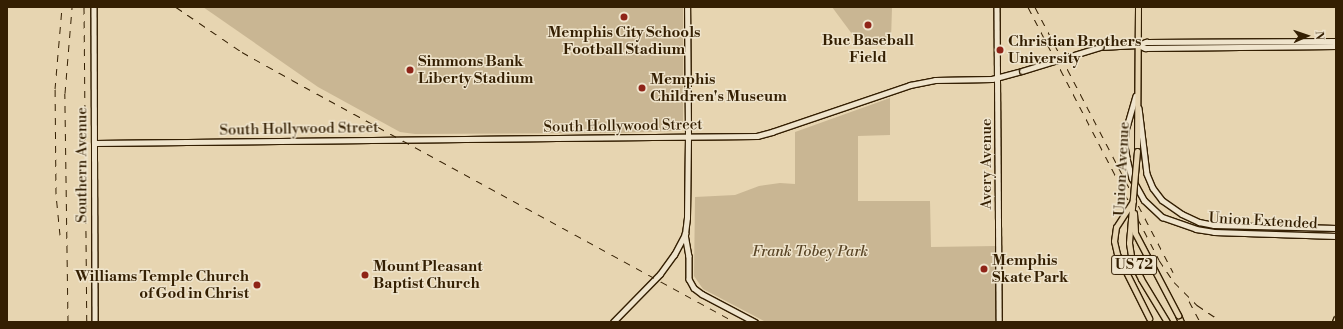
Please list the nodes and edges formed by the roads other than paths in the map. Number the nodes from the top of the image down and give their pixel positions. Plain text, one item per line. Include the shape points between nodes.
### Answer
1 (94, 7) edge
2 (687, 7) edge
3 (997, 7) edge
4 (1138, 7) edge
5 (1336, 40) edge
6 (1290, 44) junction
7 (1138, 45) junction
8 (1336, 46) edge
9 (999, 78) junction
10 (1137, 95) junction
11 (688, 136) junction
12 (95, 143) junction
13 (1133, 200) junction
14 (1182, 214) junction
15 (1178, 223) junction
16 (1249, 227) junction
17 (1301, 227) junction
18 (1336, 228) edge
19 (685, 234) junction
20 (1249, 235) junction
21 (1301, 235) junction
22 (1336, 236) edge
23 (1336, 319) edge
24 (1150, 320) edge
25 (95, 322) edge
26 (614, 322) edge
27 (755, 322) edge
28 (1000, 322) edge
29 (1167, 322) edge
30 (1181, 322) edge
31 (1335, 322) edge

1 - 12 main road, Southern Avenue
2 - 11 main road
3 - 9 main road, Avery Avenue
4 - 7 main road, Union Avenue / US 72
5 - 6 main road
6 - 7 main road, South Hollywood Street via 1145,48
6 - 8 main road
7 - 9 main road, South Hollywood Street, bridge via 1100,47
7 - 10 main road, Union Avenue / US 72
9 - 11 main road, South Hollywood Street via 935,80 910,85 757,136
9 - 28 main road, Avery Avenue
10 - 13 main road, Union Avenue / US 72, bridge via 1137,151
10 - 14 main road, Union Extended via 1147,174 1162,200
10 - 15 main road, Union Extended via 1124,146 1132,178 1144,200 1162,217
11 - 12 main road, South Hollywood Street
11 - 19 main road
12 - 25 main road, Southern Avenue
13 - 24 main road, bridge via 1116,226 1114,241
13 - 29 main road, Union Avenue / US 72, bridge via 1129,243 1132,261
13 - 30 main road, bridge via 1136,233
14 - 15 main road
14 - 16 main road, Union Extended via 1199,222
15 - 20 main road, Union Extended via 1196,229
16 - 17 main road, Union Extended
16 - 20 main road
17 - 18 main road, Union Extended
17 - 21 main road
19 - 26 main road via 660,274
19 - 27 main road via 689,256 689,279 694,288
20 - 21 main road, Union Extended
21 - 22 main road, Union Extended
23 - 31 main road

